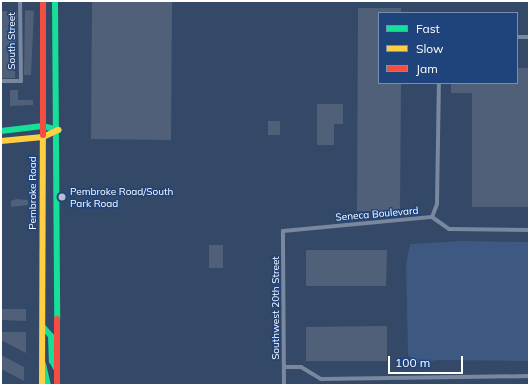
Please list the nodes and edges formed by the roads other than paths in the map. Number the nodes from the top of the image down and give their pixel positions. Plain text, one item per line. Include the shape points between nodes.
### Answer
1 (20, 1) edge
2 (43, 1) edge
3 (55, 1) edge
4 (518, 37) edge
5 (529, 37) edge
6 (1, 81) edge
7 (439, 84) edge
8 (43, 126) junction
9 (58, 130) junction
10 (1, 131) edge
11 (43, 137) junction
12 (1, 142) edge
13 (432, 217) junction
14 (529, 230) edge
15 (284, 231) joint
16 (43, 328) junction
17 (42, 363) junction
18 (284, 367) junction
19 (57, 370) junction
20 (529, 376) edge
21 (42, 385) edge
22 (48, 385) edge
23 (57, 385) edge
24 (284, 385) edge

1 - 6 street, South Street via 20,81
2 - 8 main road, Pembroke Road
3 - 9 main road
4 - 5 street
7 - 13 street, Seneca Boulevard via 437,204
8 - 9 main road
8 - 10 main road
8 - 11 main road, Pembroke Road
9 - 11 main road
9 - 19 main road
11 - 12 main road
11 - 16 main road, Pembroke Road
13 - 14 street via 449,229
13 - 15 street, Seneca Boulevard
15 - 18 street, Southwest 20th Street
16 - 17 main road, Pembroke Road
16 - 19 main road via 51,336 52,361
17 - 21 main road, Pembroke Road
17 - 22 main road via 48,375
18 - 20 street via 301,367 321,379
18 - 24 street, Southwest 20th Street
19 - 23 main road

